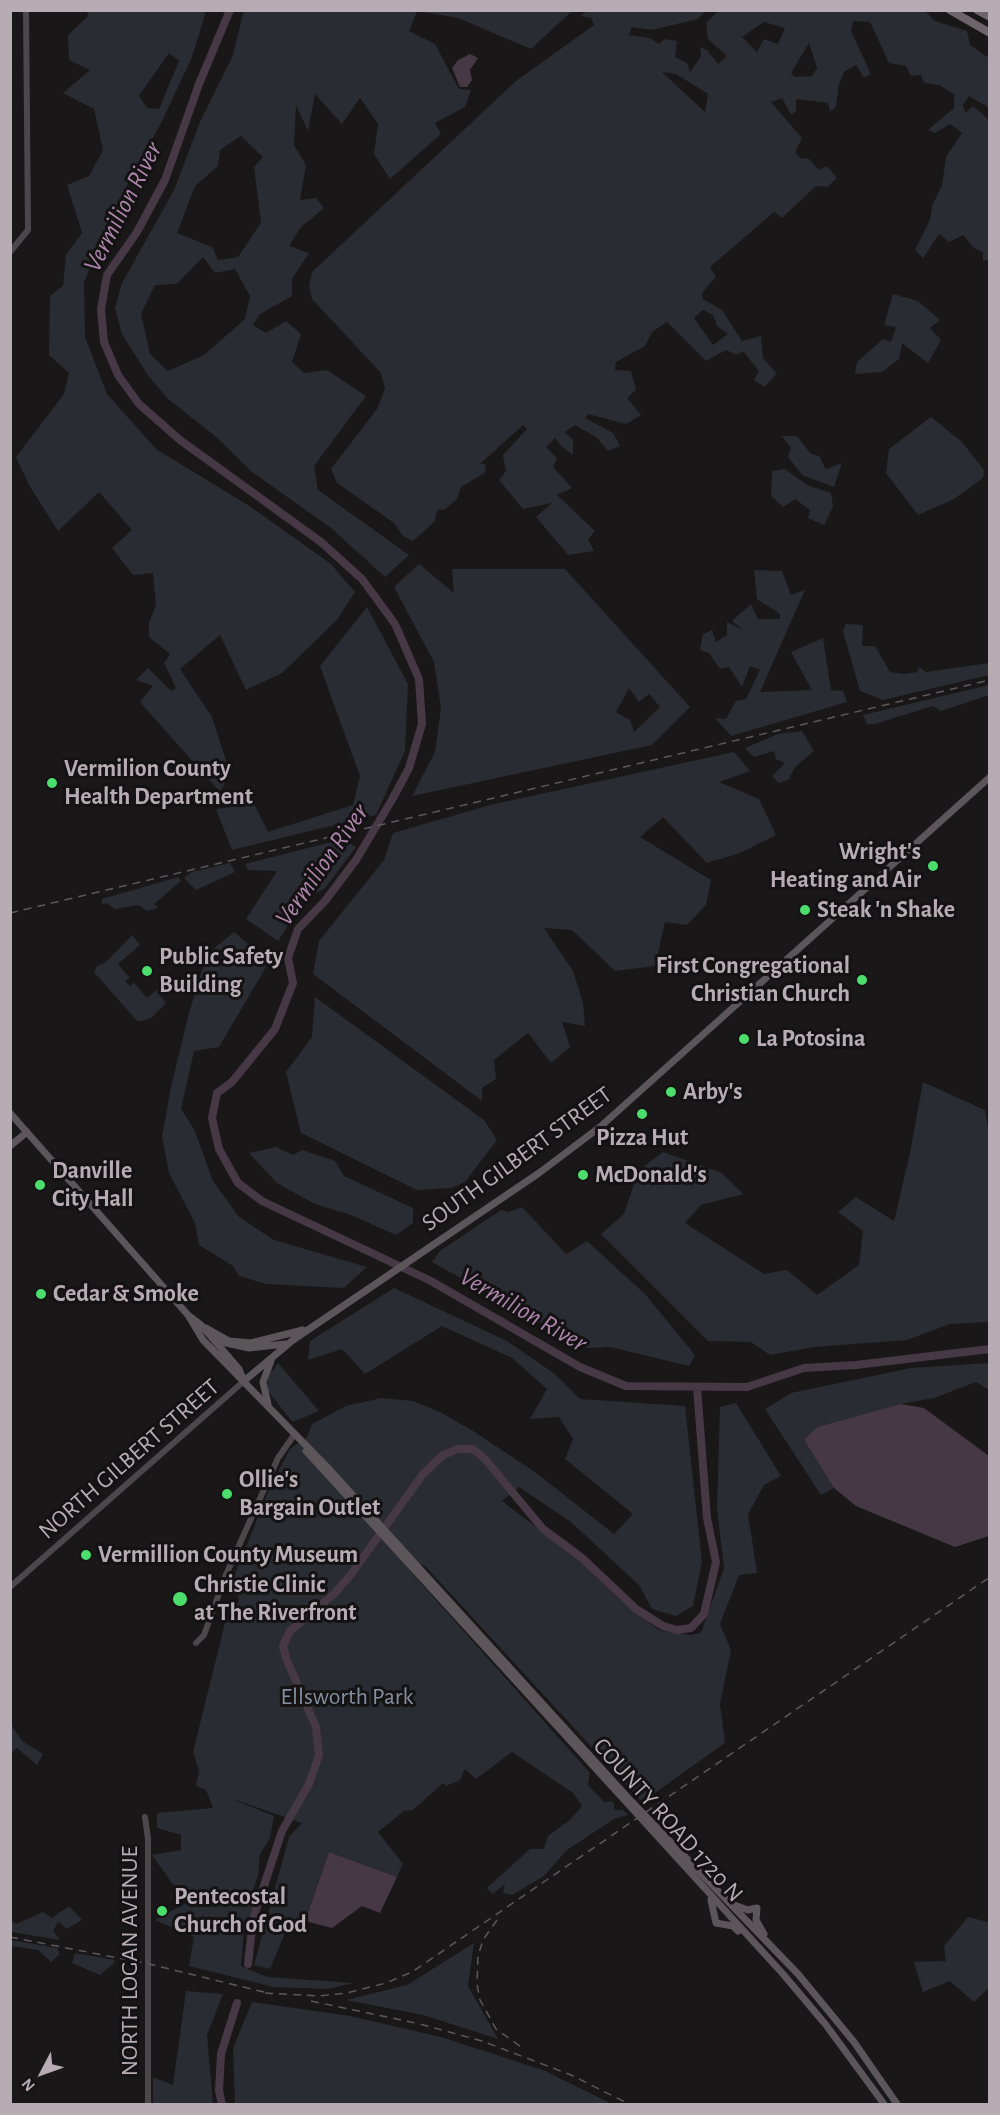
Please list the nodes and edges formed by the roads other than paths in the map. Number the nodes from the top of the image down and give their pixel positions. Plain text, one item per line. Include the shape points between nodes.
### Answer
1 (26, 10) edge
2 (951, 10) edge
3 (977, 10) edge
4 (990, 17) edge
5 (990, 33) edge
6 (10, 252) edge
7 (988, 778) edge
8 (10, 1113) edge
9 (27, 1132) junction
10 (10, 1146) edge
11 (188, 1315) junction
12 (201, 1324) junction
13 (212, 1338) junction
14 (291, 1338) junction
15 (273, 1357) junction
16 (244, 1381) junction
17 (269, 1407) junction
18 (294, 1435) junction
19 (415, 1568) junction
20 (10, 1587) edge
21 (196, 1642) dead end
22 (145, 1817) dead end
23 (708, 1893) junction
24 (724, 1899) junction
25 (754, 1944) junction
26 (769, 1944) junction
27 (148, 2104) edge
28 (884, 2104) edge
29 (897, 2104) edge

1 - 6 street via 28,230
2 - 5 highway
3 - 4 highway
7 - 14 main road, SOUTH GILBERT STREET via 600,1127 539,1173
8 - 9 main road
9 - 10 main road
9 - 11 main road
11 - 12 main road
11 - 13 main road
11 - 16 main road via 195,1330
12 - 13 main road
12 - 14 main road via 217,1335 240,1342
13 - 14 main road via 222,1344 249,1348 279,1347
13 - 16 main road
14 - 15 main road, SOUTH GILBERT STREET
15 - 16 main road, SOUTH GILBERT STREET
15 - 17 main road via 263,1382
16 - 17 main road
16 - 20 street, NORTH GILBERT STREET
17 - 18 main road
18 - 19 main road
18 - 21 street via 278,1458 221,1586 204,1635
19 - 23 main road, COUNTY ROAD 1720 N
19 - 24 main road, COUNTY ROAD 1720 N
22 - 27 street, NORTH LOGAN AVENUE
23 - 25 main road, COUNTY ROAD 1720 N
23 - 25 main road via 716,1923 732,1926
24 - 26 main road, COUNTY ROAD 1720 N
24 - 26 main road via 741,1909 758,1908 758,1924
25 - 28 main road, COUNTY ROAD 1720 N via 826,2025
26 - 29 main road, COUNTY ROAD 1720 N via 854,2042

